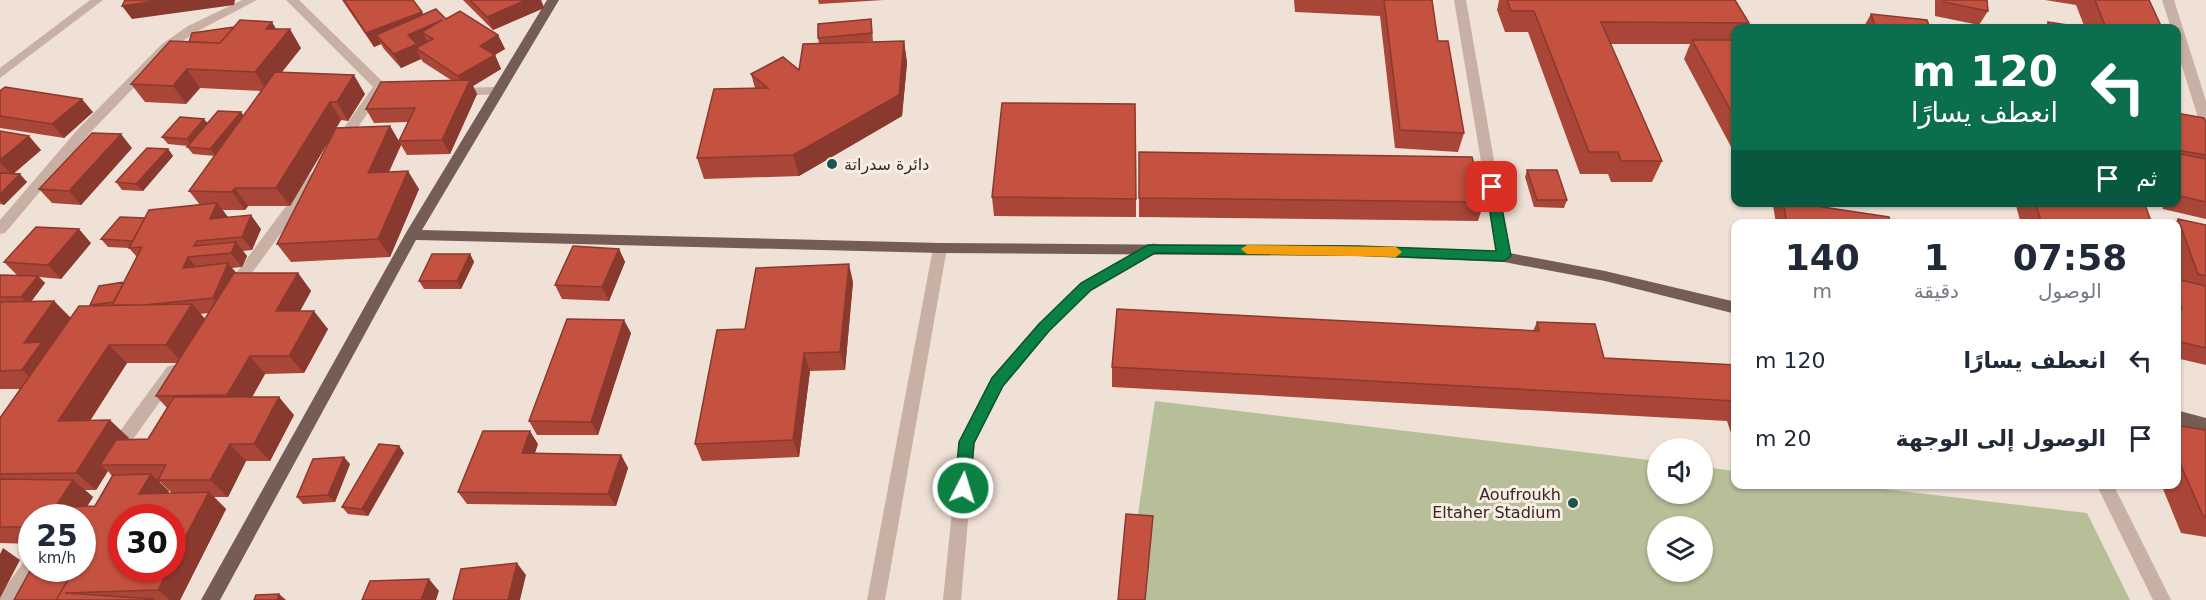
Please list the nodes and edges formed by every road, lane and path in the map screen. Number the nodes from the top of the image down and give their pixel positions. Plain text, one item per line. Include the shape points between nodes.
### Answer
1 (97, 0) edge
2 (251, 0) edge
3 (292, 0) edge
4 (552, 0) edge
5 (1460, 0) edge
6 (2168, 0) edge
7 (2176, 24) edge
8 (2181, 41) edge
9 (0, 74) edge
10 (380, 87) junction
11 (399, 90) edge
12 (496, 91) junction
13 (440, 92) edge
14 (2206, 121) edge
15 (0, 229) edge
16 (412, 235) junction
17 (940, 248) junction
18 (1152, 248) junction
19 (1504, 256) junction
20 (226, 298) edge
21 (1731, 307) edge
22 (184, 356) edge
23 (2181, 418) edge
24 (2206, 425) edge
25 (108, 460) edge
26 (2106, 489) edge
27 (19, 582) edge
28 (6, 600) edge
29 (210, 600) edge
30 (876, 600) edge
31 (952, 600) edge
32 (2162, 600) edge

1 - 9 street
2 - 15 street via 166,46 83,132
3 - 10 street
4 - 12 main road
5 - 19 street
6 - 7 street
8 - 14 street
10 - 11 street
10 - 20 street
12 - 13 street
12 - 16 main road
16 - 17 main road
16 - 29 main road
17 - 18 main road
17 - 30 street
18 - 19 main road
18 - 31 street via 1086,287 1044,327 997,382 967,442
19 - 21 main road
22 - 25 street
23 - 24 main road
26 - 32 street
27 - 28 street

